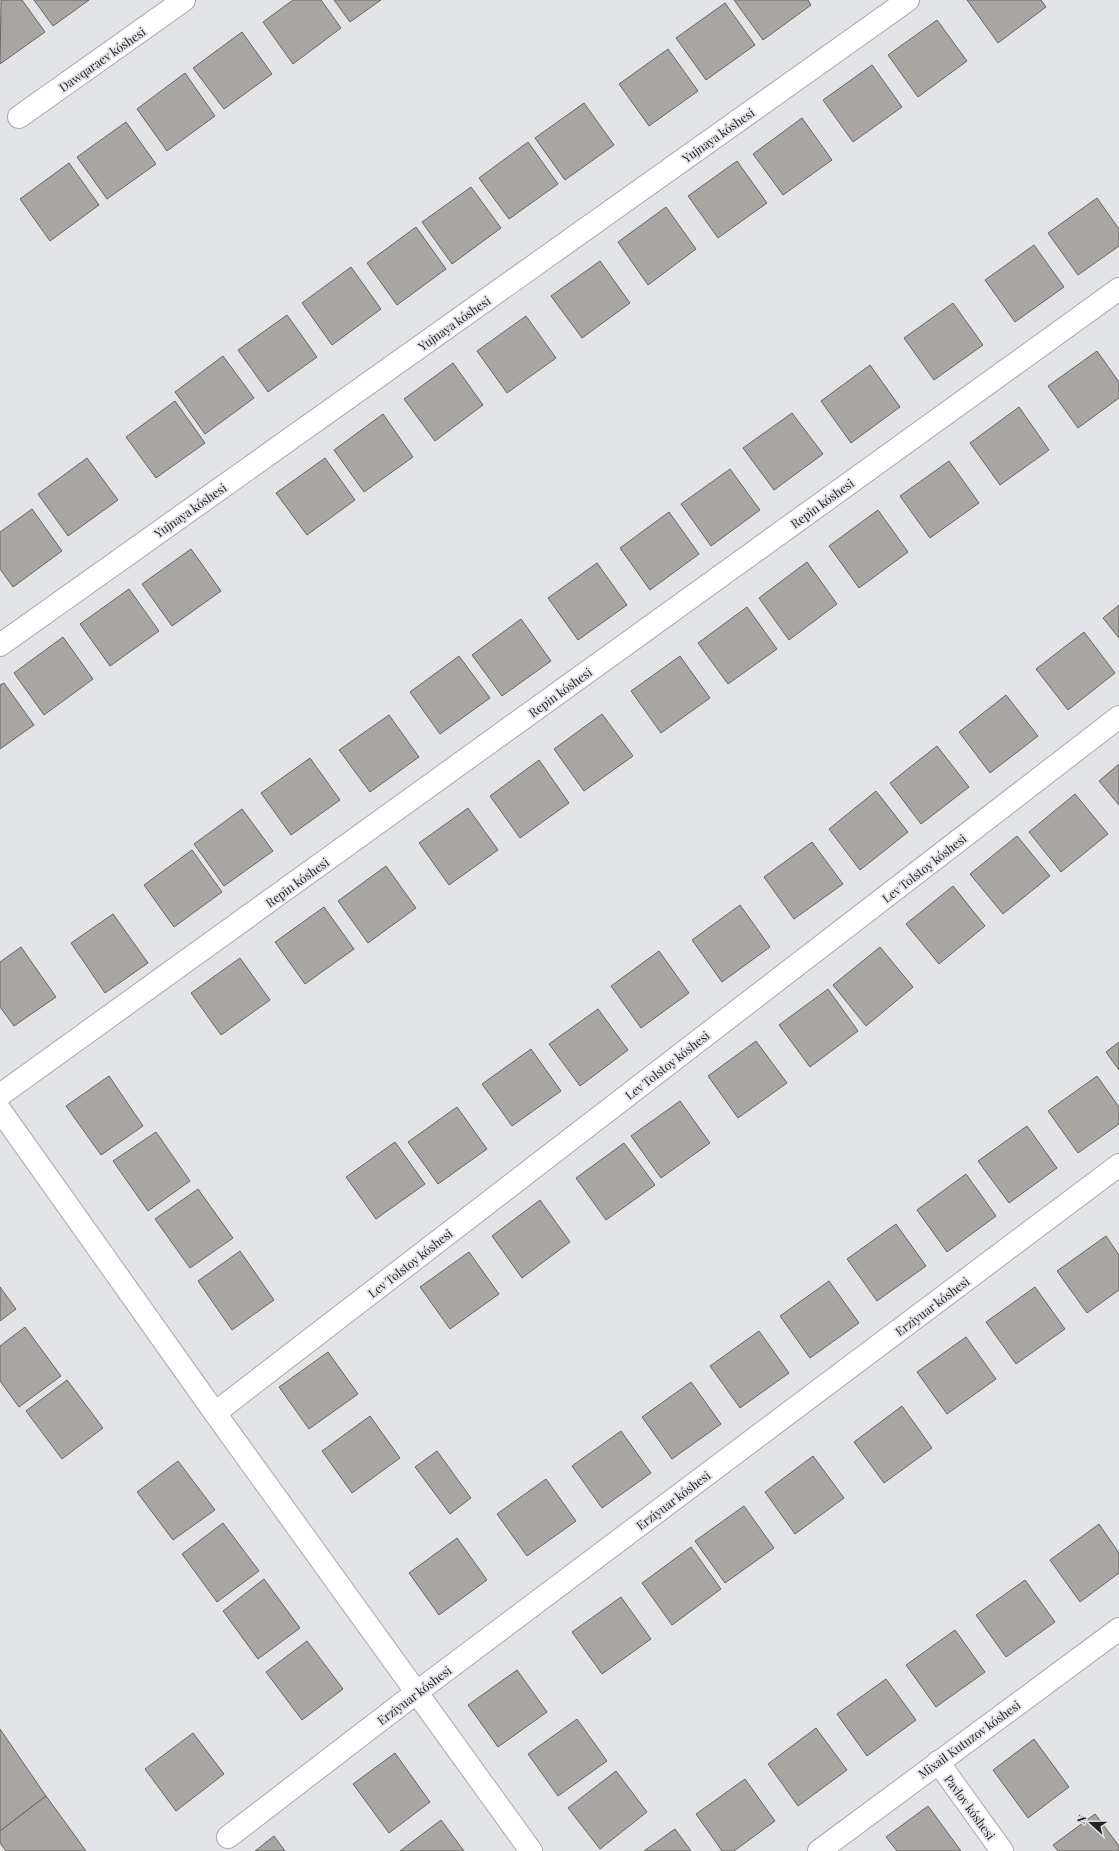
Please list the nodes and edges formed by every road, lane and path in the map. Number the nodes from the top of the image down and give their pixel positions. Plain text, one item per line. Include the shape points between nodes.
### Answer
1 (184, 0) edge
2 (908, 0) edge
3 (19, 117) dead end
4 (1119, 289) edge
5 (0, 645) edge
6 (1119, 717) edge
7 (0, 1096) edge
8 (0, 1110) edge
9 (1119, 1165) edge
10 (215, 1413) junction
11 (1119, 1629) edge
12 (417, 1692) junction
13 (938, 1762) junction
14 (228, 1837) dead end
15 (531, 1851) edge
16 (819, 1851) edge
17 (1002, 1851) edge

1 - 3 street, Dawqaraev kóshesi
2 - 5 street, Yujnaya kóshesi
4 - 7 street, Repin kóshesi
6 - 10 street, Lev Tolstoy kóshesi
8 - 10 street
9 - 12 street, Erziyuar kóshesi
10 - 12 street
11 - 13 street, Mixail Kutuzov kóshesi
12 - 14 street, Erziyuar kóshesi
12 - 15 street
13 - 16 street, Mixail Kutuzov kóshesi
13 - 17 street, Pavlov kóshesi

